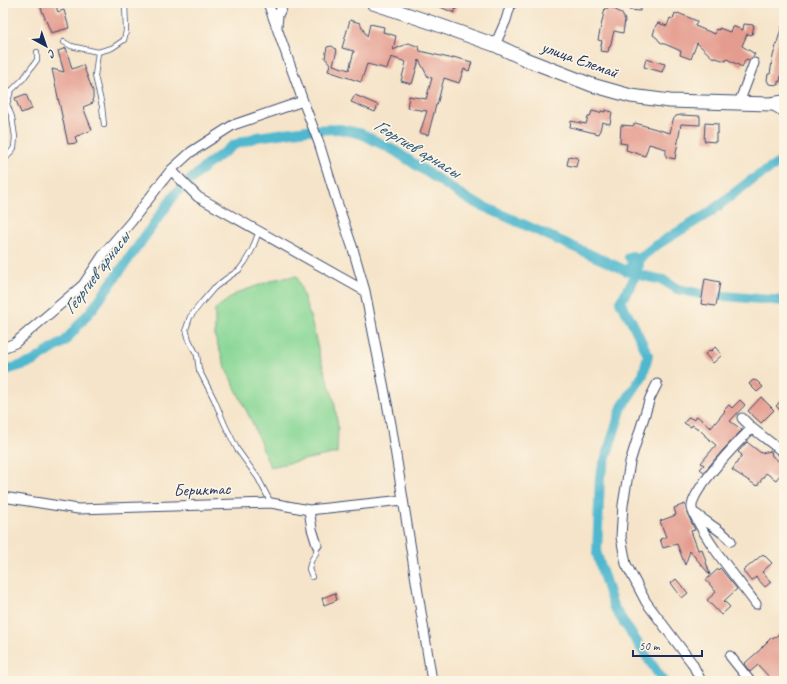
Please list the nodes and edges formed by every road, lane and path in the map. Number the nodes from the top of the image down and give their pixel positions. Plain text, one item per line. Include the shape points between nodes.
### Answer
1 (125, 3) edge
2 (268, 3) edge
3 (284, 3) edge
4 (376, 3) edge
5 (511, 3) edge
6 (392, 6) edge
7 (276, 28) junction
8 (64, 42) dead end
9 (495, 45) junction
10 (37, 52) dead end
11 (98, 52) junction
12 (754, 63) dead end
13 (303, 101) junction
14 (784, 102) edge
15 (739, 103) junction
16 (770, 104) junction
17 (784, 112) edge
18 (104, 125) dead end
19 (3, 161) edge
20 (172, 171) junction
21 (259, 231) junction
22 (365, 290) junction
23 (3, 348) edge
24 (657, 384) dead end
25 (742, 418) dead end
26 (752, 428) junction
27 (784, 453) edge
28 (3, 497) edge
29 (402, 500) junction
30 (271, 503) junction
31 (309, 510) junction
32 (692, 510) junction
33 (731, 541) dead end
34 (317, 545) joint
35 (312, 577) dead end
36 (756, 604) dead end
37 (730, 656) dead end
38 (432, 681) edge
39 (702, 681) edge
40 (750, 681) edge

1 - 11 lane via 124,40 112,48
2 - 7 street
3 - 7 street via 278,15
4 - 6 street, улица Елемай
5 - 9 street
6 - 9 street, улица Елемай
7 - 13 street
8 - 11 lane
9 - 15 street, улица Елемай via 592,85 631,96 670,101
10 - 19 lane via 37,60 12,91 7,104 15,137 14,148
11 - 18 lane via 96,76
12 - 15 street
13 - 20 street via 233,125 191,152
13 - 22 street via 319,143
14 - 16 street, улица Елемай
15 - 16 street, улица Елемай
16 - 17 street
20 - 21 street via 198,197
20 - 23 street via 105,252 83,285 15,343
21 - 22 street
21 - 30 lane via 245,262 239,270 214,288 190,317 186,329 197,356 199,370 228,431
22 - 29 street via 383,379
24 - 39 street via 650,398 630,462 621,537 626,564 646,602 692,663
25 - 26 street
26 - 27 street
26 - 32 street via 713,471 694,498
28 - 30 street, Бериктас via 78,509
29 - 31 street, Бериктас
29 - 38 street
30 - 31 street, Бериктас
31 - 34 street
32 - 33 street
32 - 36 street via 718,554
34 - 35 lane via 311,561
37 - 40 street

